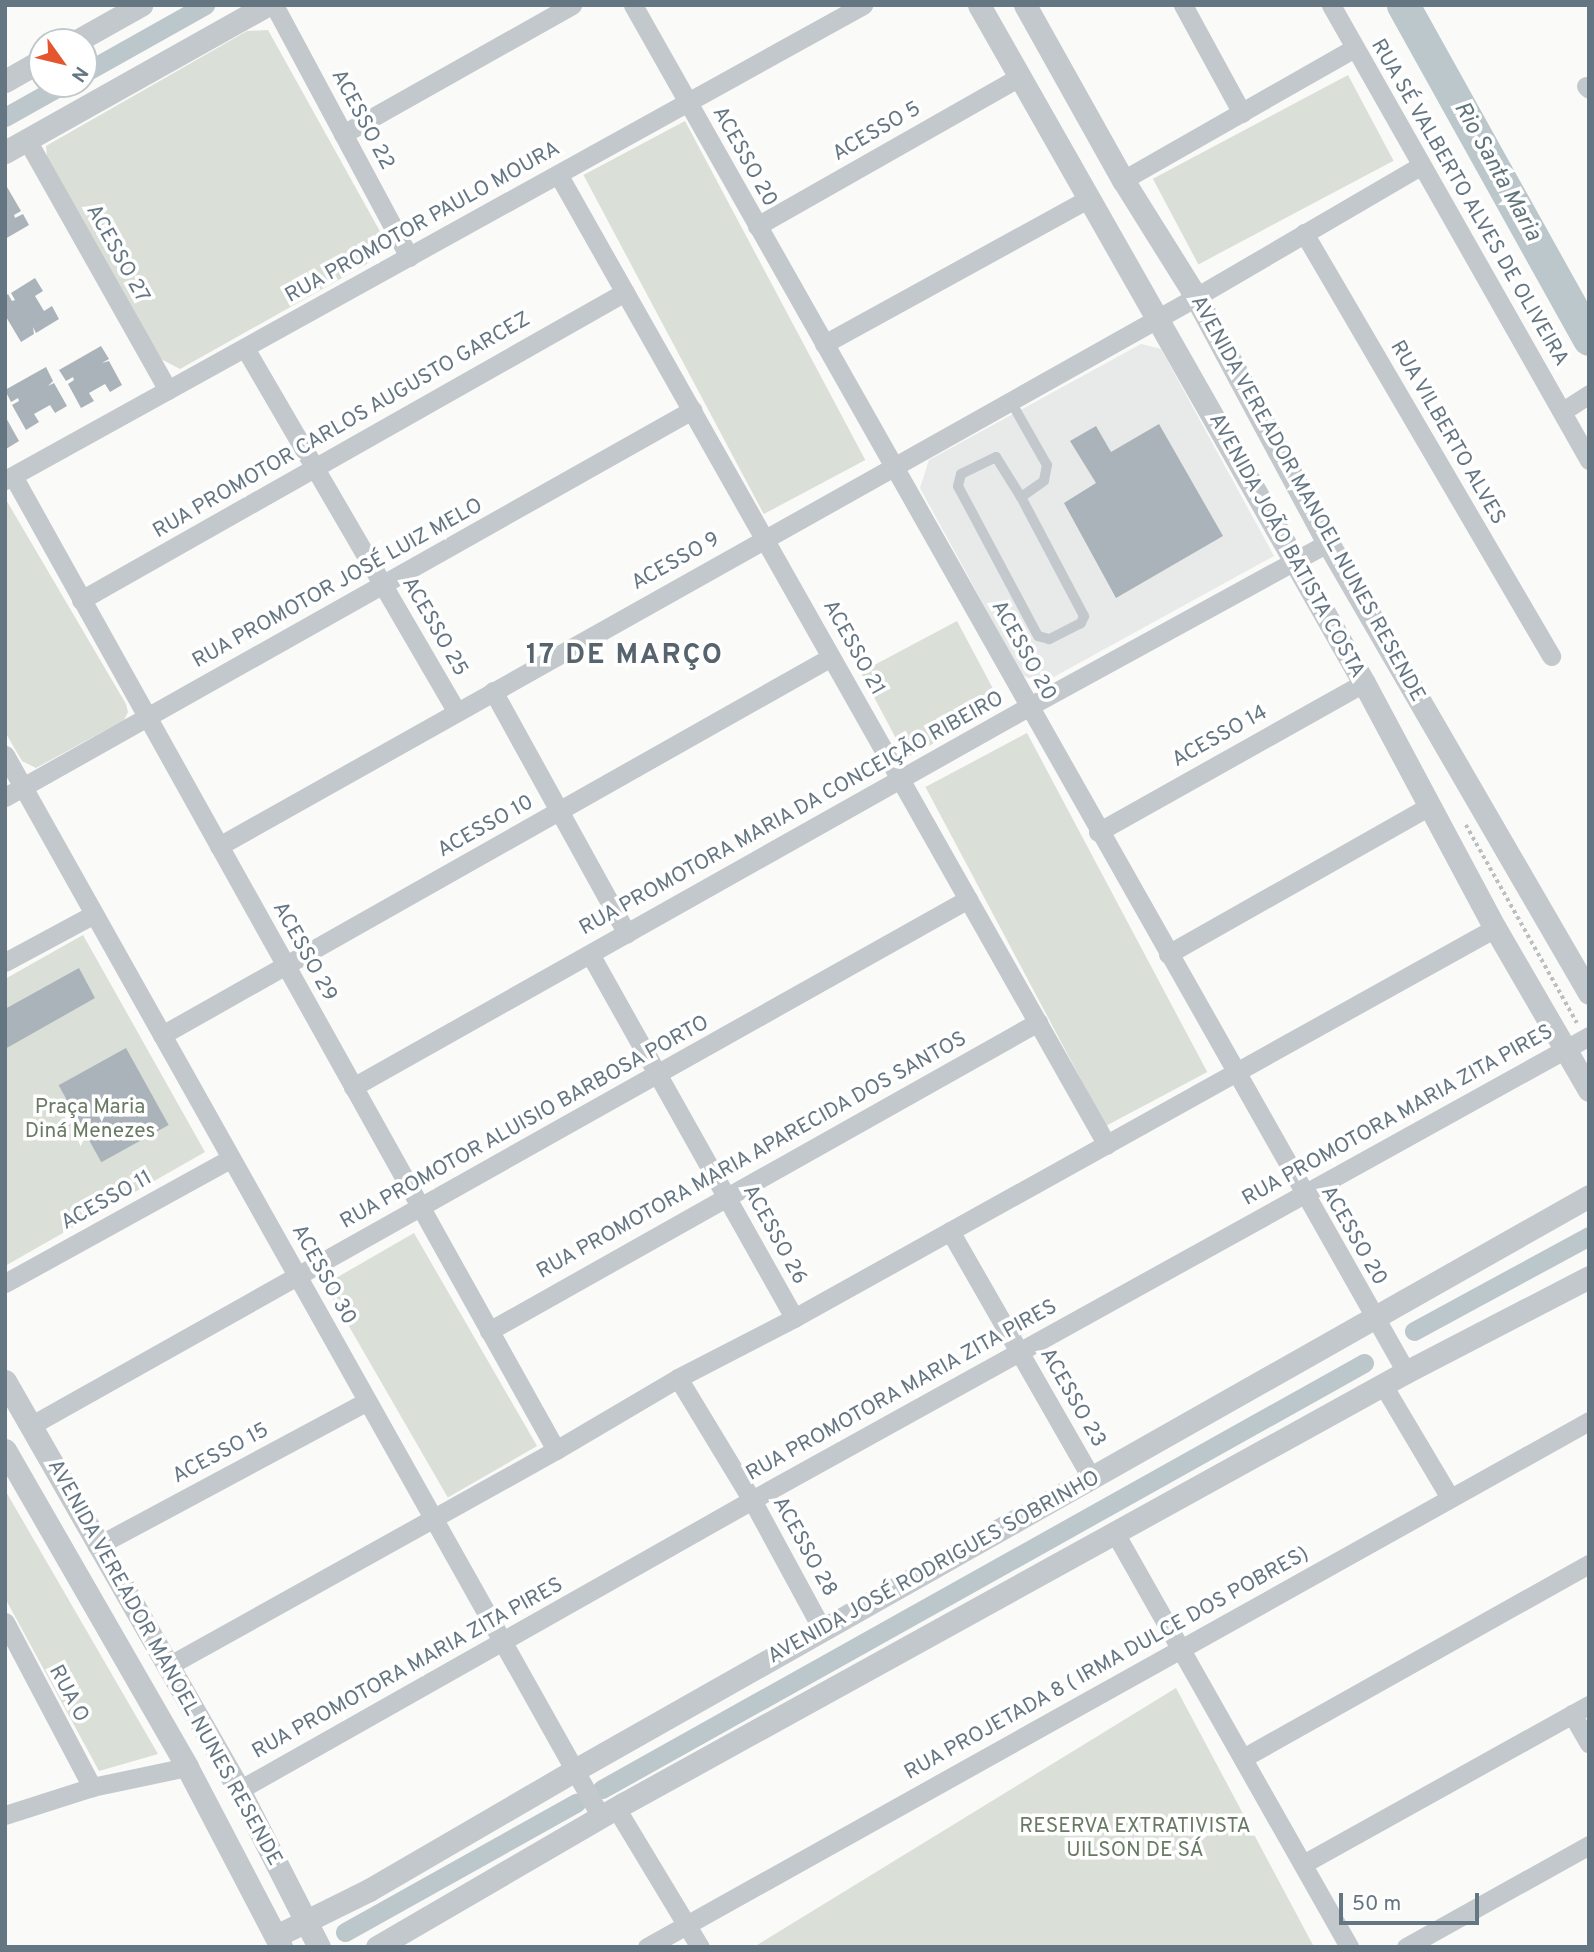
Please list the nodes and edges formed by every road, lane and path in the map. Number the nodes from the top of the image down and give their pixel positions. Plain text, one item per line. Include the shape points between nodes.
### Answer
1 (141, 5) edge
2 (267, 5) edge
3 (274, 5) edge
4 (572, 5) edge
5 (633, 5) edge
6 (863, 5) edge
7 (979, 5) edge
8 (1025, 5) edge
9 (1183, 5) edge
10 (1331, 5) edge
11 (98, 29) edge
12 (1354, 48) junction
13 (28, 68) edge
14 (1019, 77) junction
15 (5, 80) edge
16 (688, 103) junction
17 (1242, 113) junction
18 (343, 134) junction
19 (27, 140) junction
20 (5, 152) edge
21 (1420, 166) junction
22 (558, 174) junction
23 (1123, 180) junction
24 (1088, 199) junction
25 (757, 226) junction
26 (1304, 233) junction
27 (410, 257) junction
28 (625, 292) junction
29 (1196, 297) junction
30 (1156, 317) junction
31 (824, 344) junction
32 (245, 348) junction
33 (168, 390) junction
34 (1589, 394) edge
35 (1010, 399) junction
36 (692, 410) junction
37 (1563, 411) junction
38 (1589, 460) edge
39 (892, 466) junction
40 (316, 468) junction
41 (9, 478) edge
42 (1021, 497) junction
43 (764, 538) junction
44 (1328, 543) junction
45 (1296, 563) junction
46 (384, 585) junction
47 (82, 600) junction
48 (1551, 656) dead end
49 (831, 657) junction
50 (1364, 683) junction
51 (493, 691) junction
52 (1028, 707) junction
53 (457, 712) junction
54 (147, 718) junction
55 (5, 755) edge
56 (900, 779) junction
57 (23, 787) junction
58 (5, 797) edge
59 (1430, 806) junction
60 (560, 812) junction
61 (1098, 832) junction
62 (219, 846) junction
63 (968, 899) junction
64 (94, 914) junction
65 (1495, 928) junction
66 (627, 934) junction
67 (590, 954) junction
68 (1168, 954) junction
69 (5, 962) edge
70 (286, 966) junction
71 (1589, 993) edge
72 (1038, 1022) junction
73 (162, 1035) junction
74 (1589, 1036) edge
75 (1565, 1049) junction
76 (657, 1074) junction
77 (1235, 1074) junction
78 (353, 1087) junction
79 (1589, 1090) edge
80 (1107, 1145) junction
81 (232, 1158) junction
82 (1303, 1195) junction
83 (1589, 1196) edge
84 (726, 1197) junction
85 (421, 1208) junction
86 (950, 1231) junction
87 (298, 1276) junction
88 (1589, 1277) edge
89 (5, 1283) edge
90 (794, 1318) junction
91 (1374, 1319) junction
92 (489, 1331) junction
93 (1020, 1353) junction
94 (1406, 1372) junction
95 (678, 1378) junction
96 (5, 1381) edge
97 (1383, 1385) junction
98 (367, 1401) junction
99 (1589, 1421) edge
100 (30, 1426) junction
101 (5, 1450) edge
102 (556, 1450) junction
103 (1092, 1479) junction
104 (1450, 1498) junction
105 (752, 1500) junction
106 (433, 1518) junction
107 (1115, 1533) junction
108 (97, 1546) junction
109 (1589, 1564) edge
110 (5, 1622) edge
111 (823, 1631) junction
112 (503, 1643) junction
113 (1182, 1648) junction
114 (13, 1657) edge
115 (168, 1666) junction
116 (1580, 1709) edge
117 (1589, 1744) edge
118 (1243, 1758) junction
119 (187, 1767) junction
120 (575, 1770) junction
121 (92, 1787) junction
122 (239, 1790) junction
123 (608, 1812) junction
124 (5, 1815) edge
125 (1589, 1845) edge
126 (1303, 1864) junction
127 (291, 1889) junction
128 (260, 1902) junction
129 (315, 1917) junction
130 (686, 1924) junction
131 (279, 1941) edge
132 (319, 1947) edge
133 (332, 1947) edge
134 (377, 1947) edge
135 (647, 1947) edge
136 (700, 1947) edge
137 (1349, 1947) edge
138 (1406, 1947) edge

1 - 11 street
2 - 19 street
3 - 18 street, ACESSO 22
4 - 18 street
5 - 16 street, ACESSO 20
6 - 16 street, RUA PROMOTOR PAULO MOURA
7 - 14 street, AVENIDA JOÃO BATISTA COSTA
8 - 23 street, AVENIDA VEREADOR MANOEL NUNES RESENDE
9 - 17 street
10 - 12 street, RUA SÉ VALBERTO ALVES DE OLIVEIRA
12 - 17 street
12 - 21 street, RUA SÉ VALBERTO ALVES DE OLIVEIRA
13 - 15 street
14 - 24 street, AVENIDA JOÃO BATISTA COSTA
14 - 25 street, ACESSO 5
16 - 22 street, RUA PROMOTOR PAULO MOURA
16 - 25 street, ACESSO 20
17 - 23 street
18 - 27 street, ACESSO 22
19 - 20 street
19 - 33 street, ACESSO 27
21 - 26 street, ACESSO 9
21 - 37 street, RUA SÉ VALBERTO ALVES DE OLIVEIRA
22 - 27 street, RUA PROMOTOR PAULO MOURA
22 - 28 street, ACESSO 21
23 - 29 street, AVENIDA VEREADOR MANOEL NUNES RESENDE
24 - 30 street, AVENIDA JOÃO BATISTA COSTA
24 - 31 street
25 - 31 street, ACESSO 20
26 - 29 street, ACESSO 9
26 - 48 street, RUA VILBERTO ALVES
27 - 32 street, RUA PROMOTOR PAULO MOURA
28 - 36 street, ACESSO 21
28 - 40 street, RUA PROMOTOR CARLOS AUGUSTO GARCEZ
29 - 30 street, ACESSO 9
29 - 44 street, AVENIDA VEREADOR MANOEL NUNES RESENDE
30 - 35 street, ACESSO 9
30 - 45 street, AVENIDA JOÃO BATISTA COSTA
31 - 39 street, ACESSO 20
32 - 33 street, RUA PROMOTOR PAULO MOURA
32 - 40 street, ACESSO 25
33 - 41 street, RUA PROMOTOR PAULO MOURA
34 - 37 street
35 - 39 street, ACESSO 9
35 - 42 lane via 1047,465 1044,481
36 - 43 street, ACESSO 21
36 - 46 street, RUA PROMOTOR JOSÉ LUIZ MELO
37 - 38 street, RUA SÉ VALBERTO ALVES DE OLIVEIRA
39 - 43 street, ACESSO 9
39 - 52 street, ACESSO 20
40 - 46 street, ACESSO 25
40 - 47 street, RUA PROMOTOR CARLOS AUGUSTO GARCEZ
41 - 47 street, ACESSO 29
42 - 42 lane via 996,457 961,474 958,480 1038,636 1049,639 1081,623 1084,616
43 - 49 street, ACESSO 21
43 - 51 street, ACESSO 9
44 - 45 street, RUA PROMOTORA MARIA DA CONCEIÇÃO RIBEIRO
44 - 71 street, AVENIDA VEREADOR MANOEL NUNES RESENDE
45 - 50 street, AVENIDA JOÃO BATISTA COSTA
45 - 52 street, RUA PROMOTORA MARIA DA CONCEIÇÃO RIBEIRO
46 - 53 street, ACESSO 25
46 - 54 street, RUA PROMOTOR JOSÉ LUIZ MELO
47 - 54 street, ACESSO 29
49 - 56 street, ACESSO 21
49 - 60 street, ACESSO 10
50 - 59 street, AVENIDA JOÃO BATISTA COSTA
50 - 61 street, ACESSO 14
51 - 53 street, ACESSO 9
51 - 60 street
52 - 56 street, RUA PROMOTORA MARIA DA CONCEIÇÃO RIBEIRO
52 - 61 street, ACESSO 20
53 - 62 street, ACESSO 9
54 - 57 street, RUA PROMOTOR JOSÉ LUIZ MELO
54 - 62 street, ACESSO 29
55 - 57 street, ACESSO 30
56 - 63 street, ACESSO 21
56 - 66 street, RUA PROMOTORA MARIA DA CONCEIÇÃO RIBEIRO
57 - 58 street, RUA PROMOTOR JOSÉ LUIZ MELO
57 - 64 street, ACESSO 30
59 - 65 street, AVENIDA JOÃO BATISTA COSTA
59 - 68 street
60 - 66 street
60 - 70 street, ACESSO 10
61 - 68 street, ACESSO 20
62 - 70 street, ACESSO 29
63 - 72 street, ACESSO 21
63 - 76 street, RUA PROMOTOR ALUISIO BARBOSA PORTO
64 - 69 street
64 - 73 street, ACESSO 30
65 - 75 street, AVENIDA JOÃO BATISTA COSTA
65 - 77 street
66 - 67 street, RUA PROMOTORA MARIA DA CONCEIÇÃO RIBEIRO
67 - 76 street, ACESSO 26
67 - 78 street, RUA PROMOTORA MARIA DA CONCEIÇÃO RIBEIRO
68 - 77 street, ACESSO 20
70 - 73 street, ACESSO 10
70 - 78 street, ACESSO 29
72 - 80 street, ACESSO 21
72 - 84 street, RUA PROMOTORA MARIA APARECIDA DOS SANTOS
73 - 81 street, ACESSO 30
74 - 75 street, RUA PROMOTORA MARIA ZITA PIRES
75 - 79 street, AVENIDA JOÃO BATISTA COSTA
75 - 82 street, RUA PROMOTORA MARIA ZITA PIRES
76 - 84 street, ACESSO 26
76 - 85 street, RUA PROMOTOR ALUISIO BARBOSA PORTO
77 - 80 street
77 - 82 street, ACESSO 20
78 - 85 street, ACESSO 29
80 - 86 street
81 - 87 street, ACESSO 30
81 - 89 street, ACESSO 11
82 - 91 street, ACESSO 20
82 - 93 street, RUA PROMOTORA MARIA ZITA PIRES
83 - 91 street, AVENIDA JOSÉ RODRIGUES SOBRINHO
84 - 90 street, ACESSO 26
84 - 92 street, RUA PROMOTORA MARIA APARECIDA DOS SANTOS
85 - 87 street, RUA PROMOTOR ALUISIO BARBOSA PORTO
85 - 92 street, ACESSO 29
86 - 90 street
86 - 93 street, ACESSO 23
87 - 98 street, ACESSO 30
87 - 100 street, RUA PROMOTOR ALUISIO BARBOSA PORTO
88 - 94 street
90 - 95 street
91 - 94 street, ACESSO 20
91 - 103 street, AVENIDA JOSÉ RODRIGUES SOBRINHO
92 - 102 street, ACESSO 29
93 - 103 street, ACESSO 23
93 - 105 street, RUA PROMOTORA MARIA ZITA PIRES
94 - 97 street
95 - 102 street
95 - 105 street, ACESSO 28
96 - 100 street, AVENIDA VEREADOR MANOEL NUNES RESENDE
97 - 104 street
97 - 107 street
98 - 106 street, ACESSO 30
98 - 108 street, ACESSO 15
99 - 104 street, RUA PROJETADA 8 ( IRMA DULCE DOS POBRES)
100 - 108 street, AVENIDA VEREADOR MANOEL NUNES RESENDE
101 - 119 street, AVENIDA VEREADOR MANOEL NUNES RESENDE
102 - 106 street
103 - 111 street, AVENIDA JOSÉ RODRIGUES SOBRINHO
104 - 113 street, RUA PROJETADA 8 ( IRMA DULCE DOS POBRES)
105 - 111 street, ACESSO 28
105 - 112 street, RUA PROMOTORA MARIA ZITA PIRES
106 - 112 street, ACESSO 30
106 - 115 street
107 - 113 street
107 - 123 street
108 - 115 street, AVENIDA VEREADOR MANOEL NUNES RESENDE
109 - 118 street
110 - 114 street, RUA O
111 - 120 street, AVENIDA JOSÉ RODRIGUES SOBRINHO
112 - 120 street, ACESSO 30
112 - 122 street, RUA PROMOTORA MARIA ZITA PIRES
113 - 118 street
113 - 130 street, RUA PROJETADA 8 ( IRMA DULCE DOS POBRES)
114 - 121 street, RUA O
115 - 122 street, AVENIDA VEREADOR MANOEL NUNES RESENDE
116 - 117 street
116 - 126 street
118 - 126 street
119 - 121 street
119 - 128 street, AVENIDA VEREADOR MANOEL NUNES RESENDE
120 - 123 street, ACESSO 30
120 - 129 street, AVENIDA JOSÉ RODRIGUES SOBRINHO
121 - 124 street
122 - 127 street, AVENIDA VEREADOR MANOEL NUNES RESENDE
123 - 130 street, ACESSO 30
123 - 134 street
125 - 138 street
126 - 137 street
127 - 128 street via 278,1901
127 - 129 street, AVENIDA VEREADOR MANOEL NUNES RESENDE
128 - 131 street, AVENIDA VEREADOR MANOEL NUNES RESENDE
129 - 131 street, AVENIDA JOSÉ RODRIGUES SOBRINHO
129 - 132 street, AVENIDA VEREADOR MANOEL NUNES RESENDE
129 - 133 street
130 - 135 street, RUA PROJETADA 8 ( IRMA DULCE DOS POBRES)
130 - 136 street, ACESSO 30

